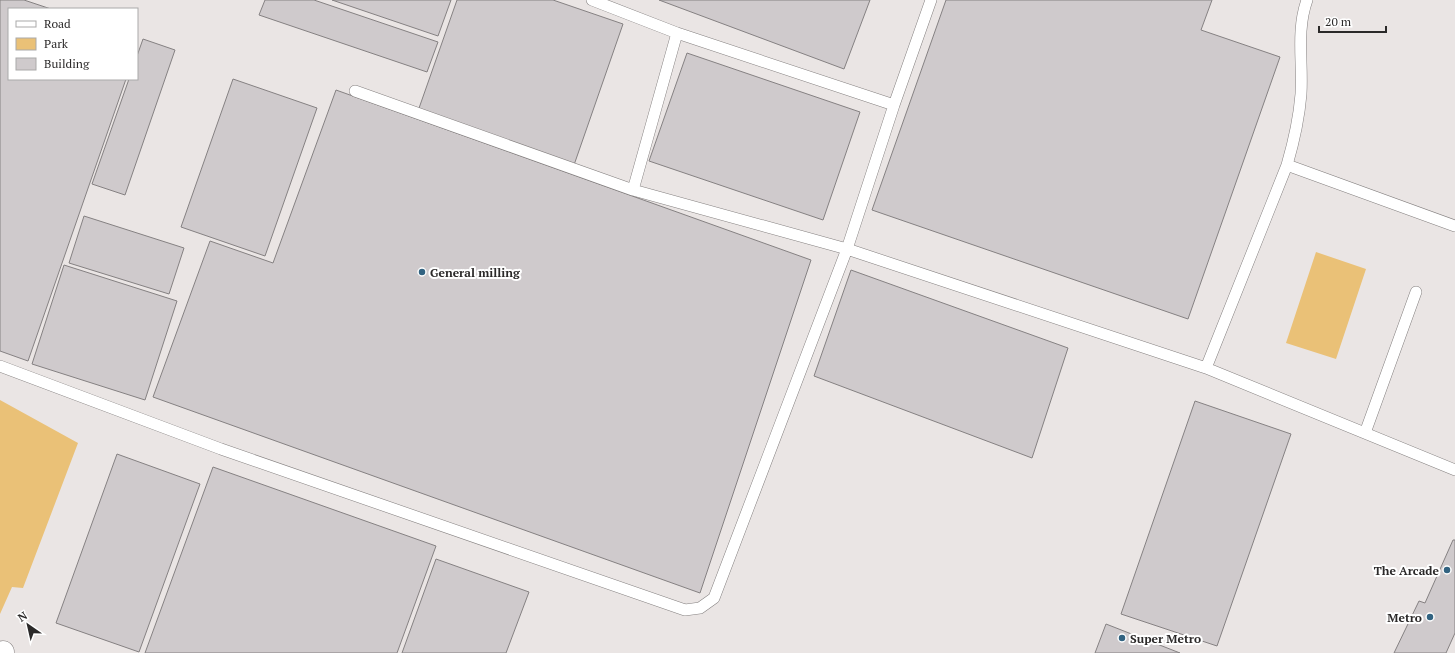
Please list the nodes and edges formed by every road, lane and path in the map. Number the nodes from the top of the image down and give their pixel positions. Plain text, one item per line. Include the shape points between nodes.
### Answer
1 (592, 0) edge
2 (931, 0) edge
3 (1307, 0) edge
4 (677, 33) junction
5 (355, 91) dead end
6 (894, 105) junction
7 (1287, 165) junction
8 (633, 190) junction
9 (1455, 226) edge
10 (847, 249) junction
11 (1416, 292) dead end
12 (0, 366) edge
13 (1206, 368) junction
14 (1365, 433) junction
15 (1455, 470) edge

1 - 4 lane
2 - 6 lane
3 - 7 lane via 1302,13 1299,40 1301,93 1297,131
4 - 6 lane
4 - 8 lane
5 - 8 lane
6 - 10 lane
7 - 9 lane
7 - 13 lane
8 - 10 lane
10 - 12 lane via 714,598 700,608 685,610 221,449
10 - 13 lane
11 - 14 lane
13 - 14 lane
14 - 15 lane

